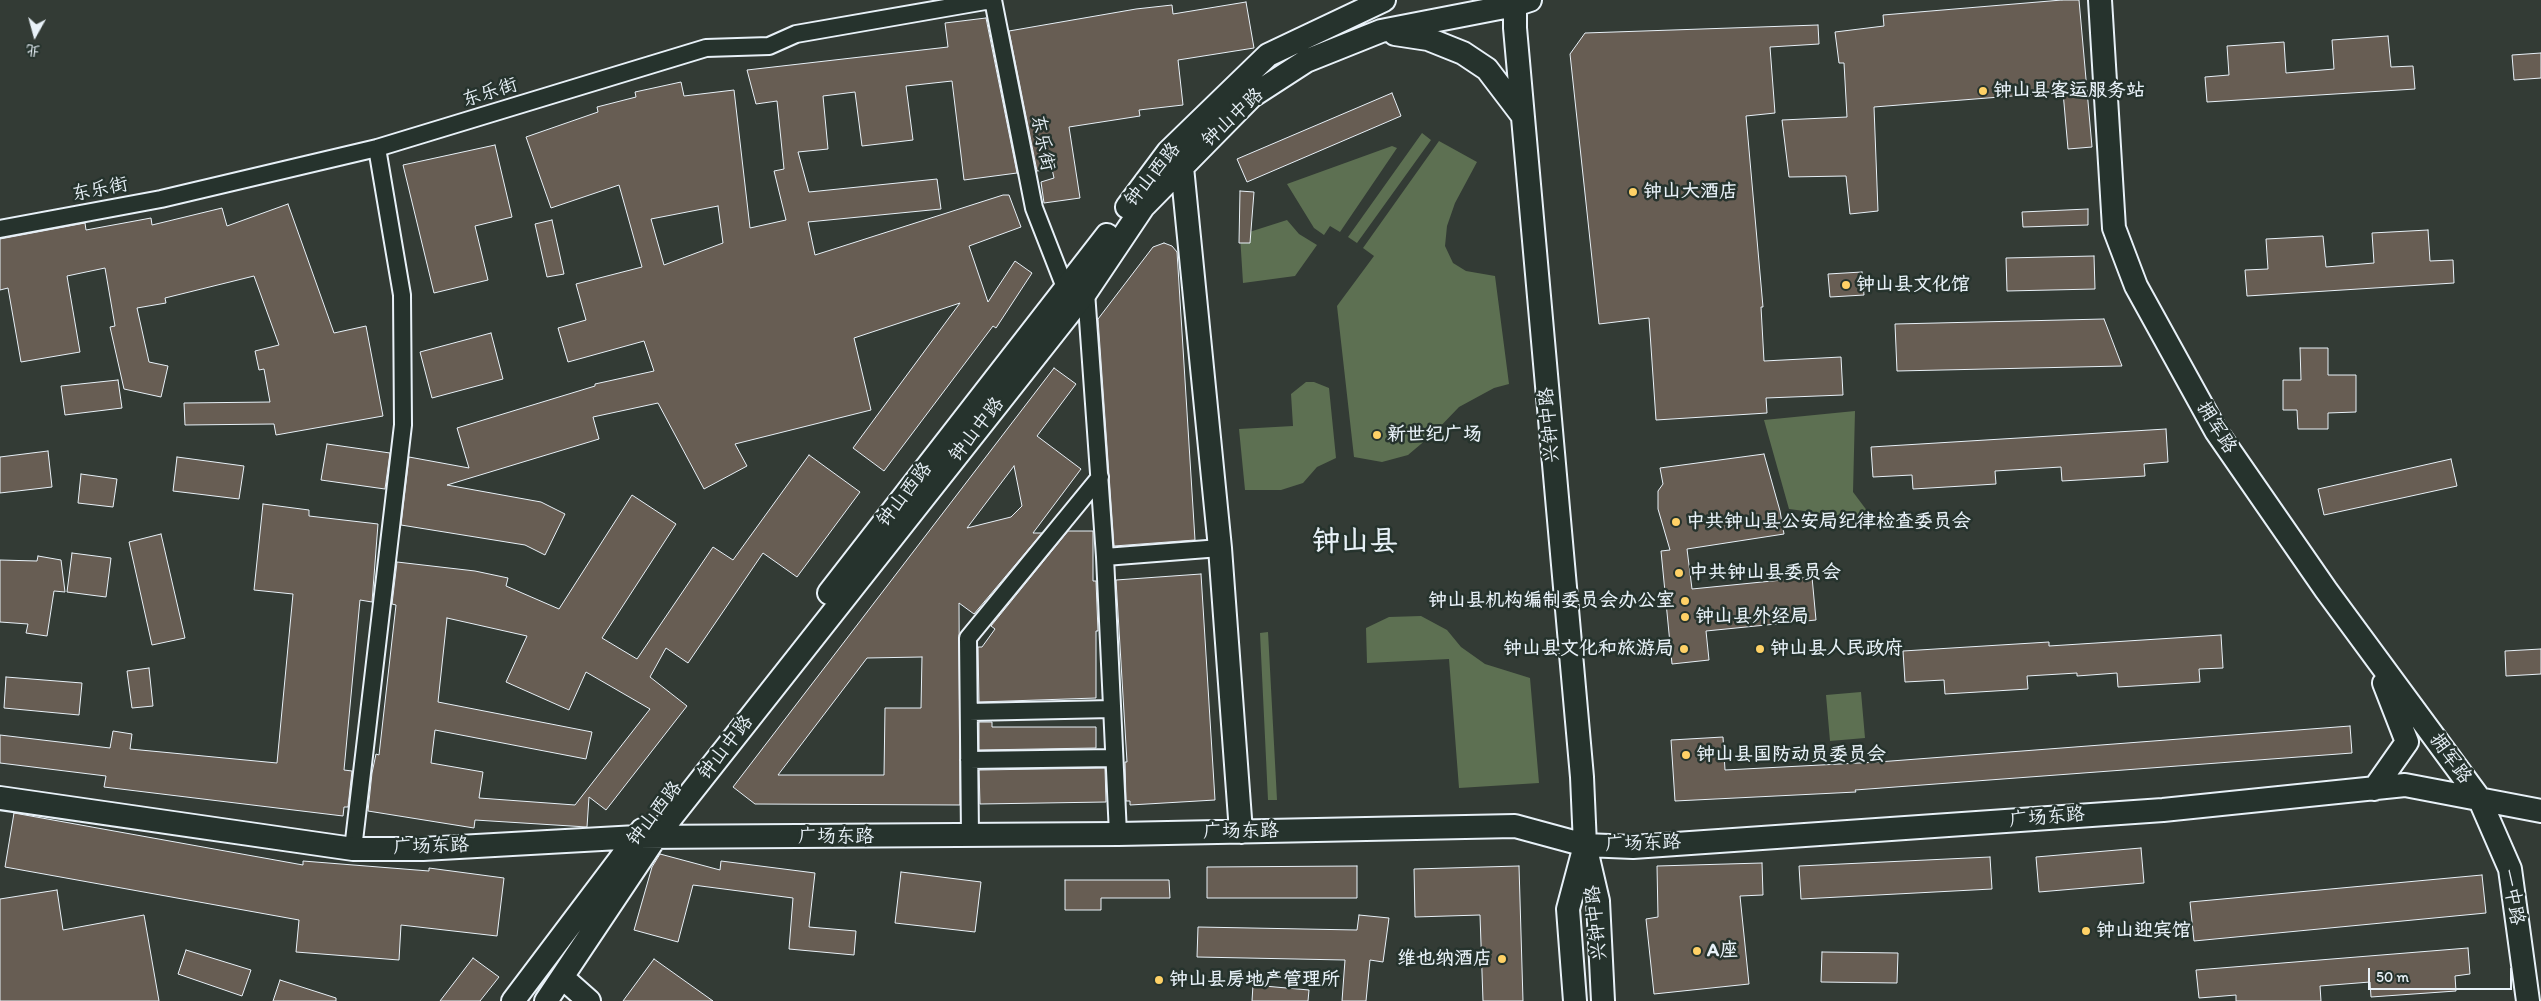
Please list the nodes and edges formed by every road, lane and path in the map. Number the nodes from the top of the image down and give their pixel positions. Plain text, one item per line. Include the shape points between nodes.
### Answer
1 (992, 0) edge
2 (1384, 0) edge
3 (2100, 0) edge
4 (1520, 2) edge
5 (1381, 31) junction
6 (1522, 115) junction
7 (377, 148) junction
8 (1175, 160) junction
9 (0, 229) edge
10 (1076, 291) junction
11 (1100, 477) junction
12 (1220, 548) junction
13 (1105, 557) junction
14 (2364, 642) junction
15 (1112, 708) junction
16 (969, 712) junction
17 (1114, 758) junction
18 (970, 760) junction
19 (2374, 789) junction
20 (0, 798) edge
21 (2479, 798) junction
22 (2541, 811) edge
23 (1241, 832) junction
24 (1118, 834) junction
25 (970, 836) junction
26 (646, 838) junction
27 (1585, 846) junction
28 (353, 849) junction
29 (563, 978) junction
30 (513, 1001) edge
31 (546, 1001) edge
32 (589, 1001) edge
33 (1575, 1001) edge
34 (1603, 1001) edge
35 (2528, 1001) edge

1 - 7 street, 东乐街 via 796,34 769,46 706,48
1 - 10 street, 东乐街 via 1034,208
2 - 8 street, 钟山西路 via 1268,55
3 - 14 street, 拥军路 via 2114,228 2136,286 2216,431
4 - 5 street, 钟山中路
4 - 6 street, 兴钟中路 via 1515,28
5 - 6 street via 1428,39 1463,53 1487,69
5 - 8 street, 钟山中路 via 1306,61 1252,96
6 - 27 street, 兴钟中路 via 1582,778
7 - 9 street, 东乐街 via 161,199
7 - 28 street via 402,295 403,426
8 - 10 street, 钟山中路 via 1144,207
8 - 12 street
10 - 11 street, 东乐街
10 - 26 street, 钟山中路
11 - 13 street, 东乐街
11 - 16 street via 968,638
12 - 13 street
12 - 23 street
13 - 15 street, 东乐街
14 - 19 street via 2393,702 2407,742
14 - 21 street, 拥军路
15 - 16 street
15 - 17 street, 东乐街
16 - 18 street
17 - 18 street
17 - 24 street, 东乐街
18 - 25 street
19 - 21 street, 广场东路 via 2405,784
19 - 27 street, 广场东路 via 1996,823 1633,846
20 - 28 street, 广场东路
21 - 22 street, 广场东路
21 - 35 street, 一中路 via 2510,869
23 - 24 street, 广场东路
23 - 27 street, 广场东路 via 1515,826
24 - 25 street, 广场东路
25 - 26 street, 广场东路
26 - 28 street, 广场东路 via 423,849
26 - 29 street, 钟山中路
26 - 30 street, 钟山西路
27 - 33 street, 兴钟中路 via 1568,909
27 - 34 street, 兴钟中路 via 1598,901
29 - 31 street, 钟山中路
29 - 32 street

